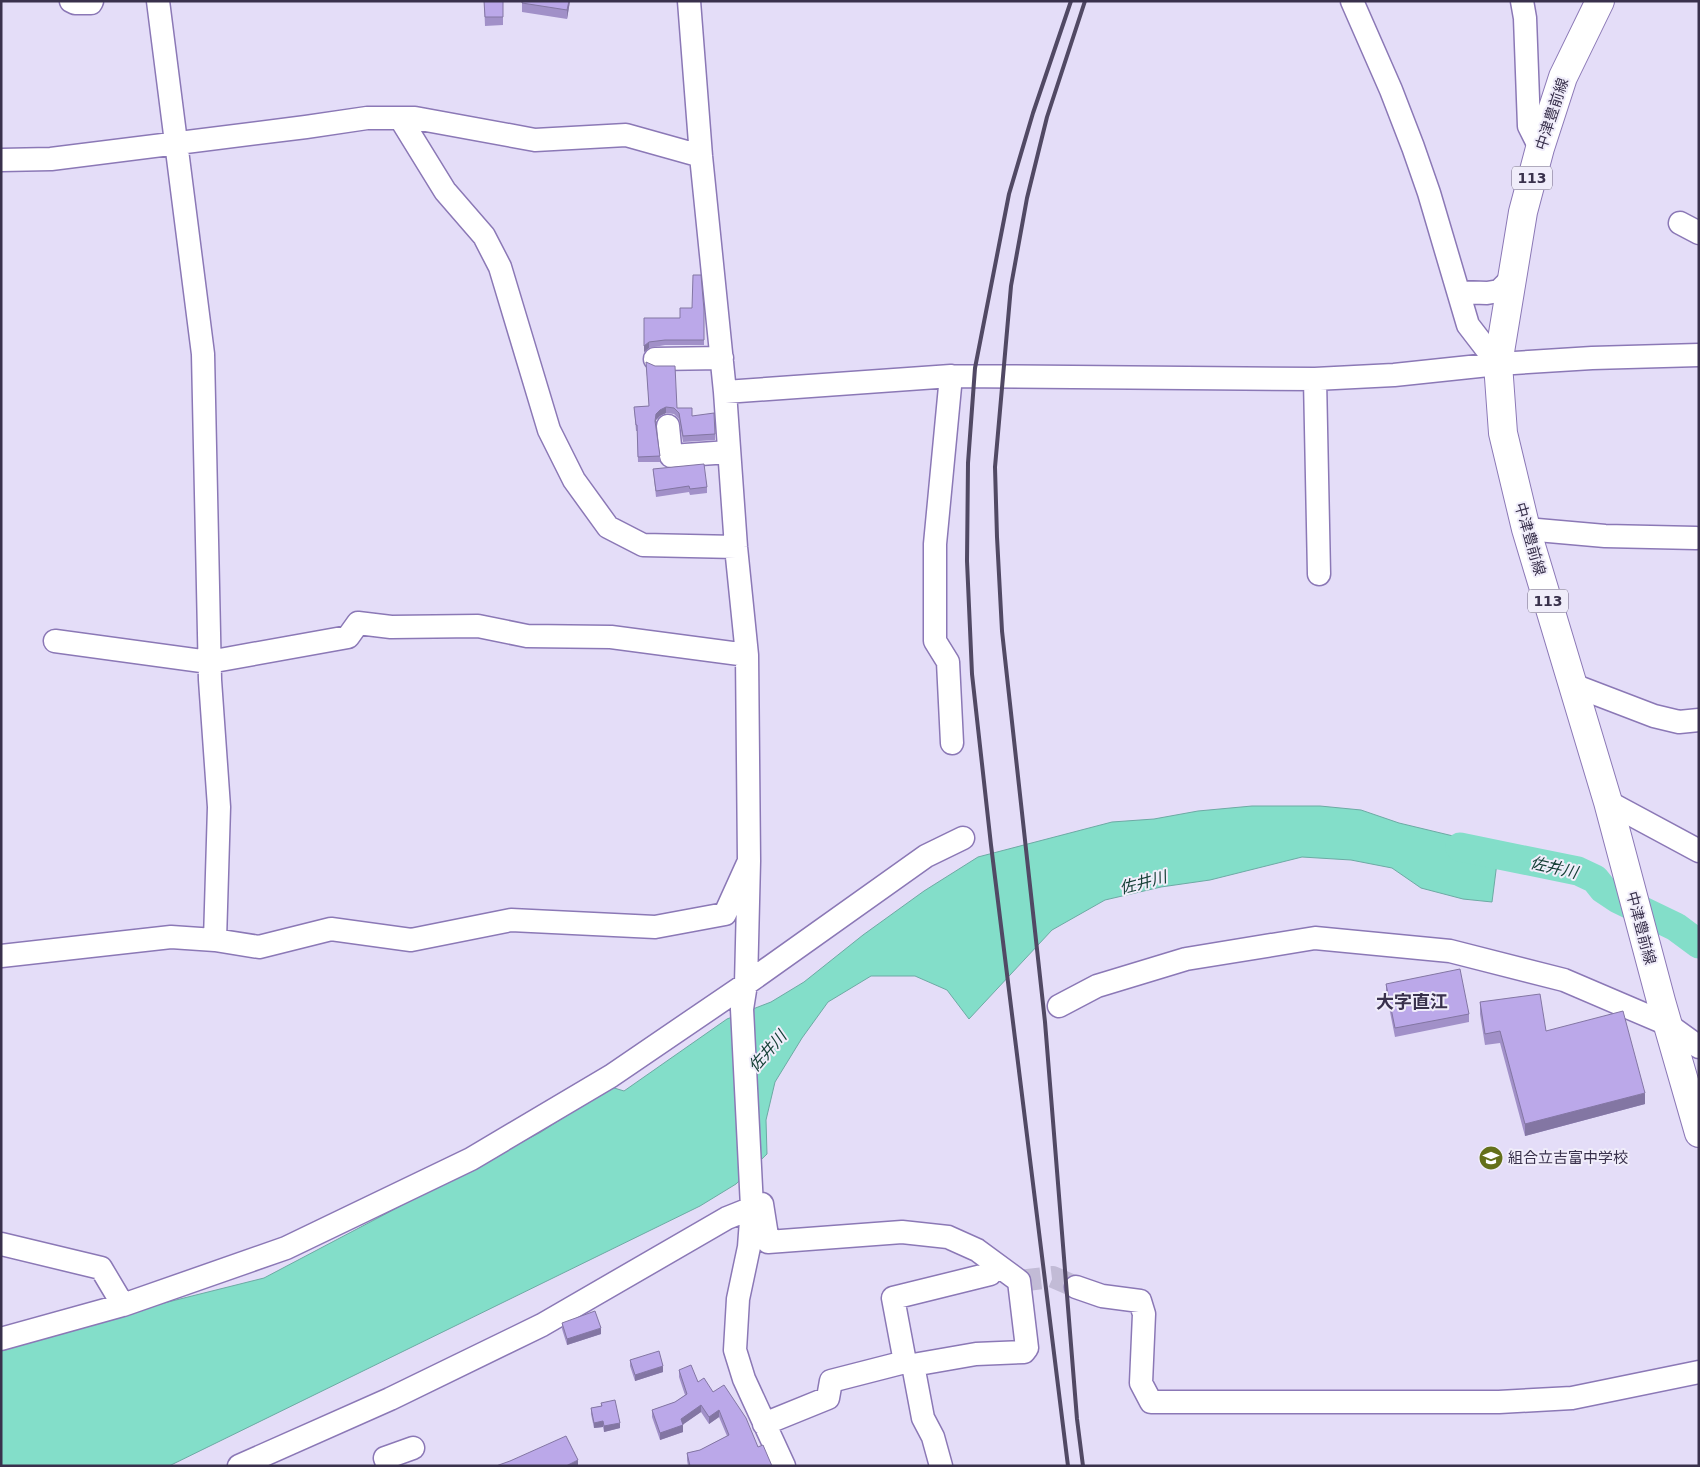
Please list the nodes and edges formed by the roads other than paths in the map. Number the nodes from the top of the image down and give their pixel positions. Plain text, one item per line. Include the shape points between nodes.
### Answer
1 (71, 1) edge
2 (92, 1) edge
3 (158, 1) edge
4 (689, 1) edge
5 (1352, 1) edge
6 (1522, 1) edge
7 (1600, 1) edge
8 (400, 118) junction
9 (175, 144) junction
10 (1540, 148) junction
11 (702, 156) junction
12 (1, 160) edge
13 (1511, 279) junction
14 (1459, 292) junction
15 (1699, 355) edge
16 (722, 358) junction
17 (654, 359) dead end
18 (1498, 364) junction
19 (951, 376) junction
20 (1314, 380) junction
21 (725, 392) junction
22 (668, 426) dead end
23 (729, 452) junction
24 (1526, 530) junction
25 (1696, 538) dead end
26 (736, 547) junction
27 (1319, 574) dead end
28 (55, 641) dead end
29 (747, 655) junction
30 (210, 662) junction
31 (1573, 684) junction
32 (1699, 720) edge
33 (952, 743) dead end
34 (1608, 802) junction
35 (963, 838) dead end
36 (1699, 851) edge
37 (749, 861) junction
38 (214, 940) junction
39 (1, 956) edge
40 (744, 993) junction
41 (1060, 1006) dead end
42 (1664, 1012) junction
43 (1699, 1046) edge
44 (1699, 1133) edge
45 (752, 1196) junction
46 (768, 1242) junction
47 (1, 1244) edge
48 (990, 1274) dead end
49 (1076, 1287) tunnel mouth
50 (738, 1299) junction
51 (123, 1305) junction
52 (1, 1339) edge
53 (909, 1364) junction
54 (1699, 1372) edge
55 (764, 1424) junction
56 (414, 1448) dead end
57 (239, 1466) edge
58 (388, 1466) edge
59 (784, 1466) edge
60 (941, 1466) edge

1 - 2 street
3 - 9 street
4 - 11 street
5 - 14 street via 1413,147
6 - 10 street via 1528,126
7 - 10 main road, 中津豊前線 / 113 via 1563,77
8 - 9 street via 367,118
8 - 11 street via 535,140 626,135
8 - 26 street via 445,191 484,236 500,268 549,430 574,480 608,527 643,544
9 - 12 street via 51,158
9 - 30 street via 203,354
10 - 13 main road, 中津豊前線 / 113 via 1523,212
11 - 16 street
13 - 14 street via 1499,291 1487,294
13 - 18 main road, 中津豊前線 / 113
14 - 18 street via 1468,325
15 - 18 street
16 - 17 street
16 - 21 street
18 - 20 street
18 - 24 main road, 中津豊前線 / 113 via 1502,433
19 - 20 street
19 - 21 street
19 - 33 street via 935,544 935,641 948,662
20 - 27 street
21 - 23 street
22 - 23 street via 670,456
23 - 26 street
24 - 25 street
24 - 31 main road, 中津豊前線 / 113
26 - 29 street
28 - 30 street
29 - 30 street via 611,637 527,636 478,626 391,627 358,623 348,637
29 - 37 street
30 - 38 street via 219,807
31 - 32 street via 1654,716 1679,722
31 - 34 main road, 中津豊前線 / 113
34 - 36 street
34 - 42 main road, 中津豊前線 / 113
35 - 40 street via 926,856
37 - 38 street via 725,914 655,927 511,920 411,940 331,930 259,947
37 - 40 street
38 - 39 street via 172,937
40 - 45 street
40 - 51 street via 471,1160 286,1248
41 - 42 street via 1097,986 1186,959 1315,938 1450,951 1564,980
42 - 43 street
42 - 44 main road, 中津豊前線 / 113
45 - 46 street via 762,1204
45 - 50 street via 749,1247
45 - 57 street via 727,1218 542,1325 390,1399
46 - 50 street via 747,1299
46 - 53 street via 902,1232 948,1237 976,1250 1019,1281 1027,1348 1024,1352 976,1354
47 - 51 street via 101,1268
48 - 53 street via 894,1298
49 - 54 street via 1102,1296 1140,1301 1144,1314 1141,1383 1151,1402 1498,1402 1572,1398
50 - 55 street via 735,1350
51 - 52 street
53 - 55 street via 831,1381 828,1398
53 - 60 street via 923,1418 933,1437
55 - 59 street
56 - 58 street via 385,1458

